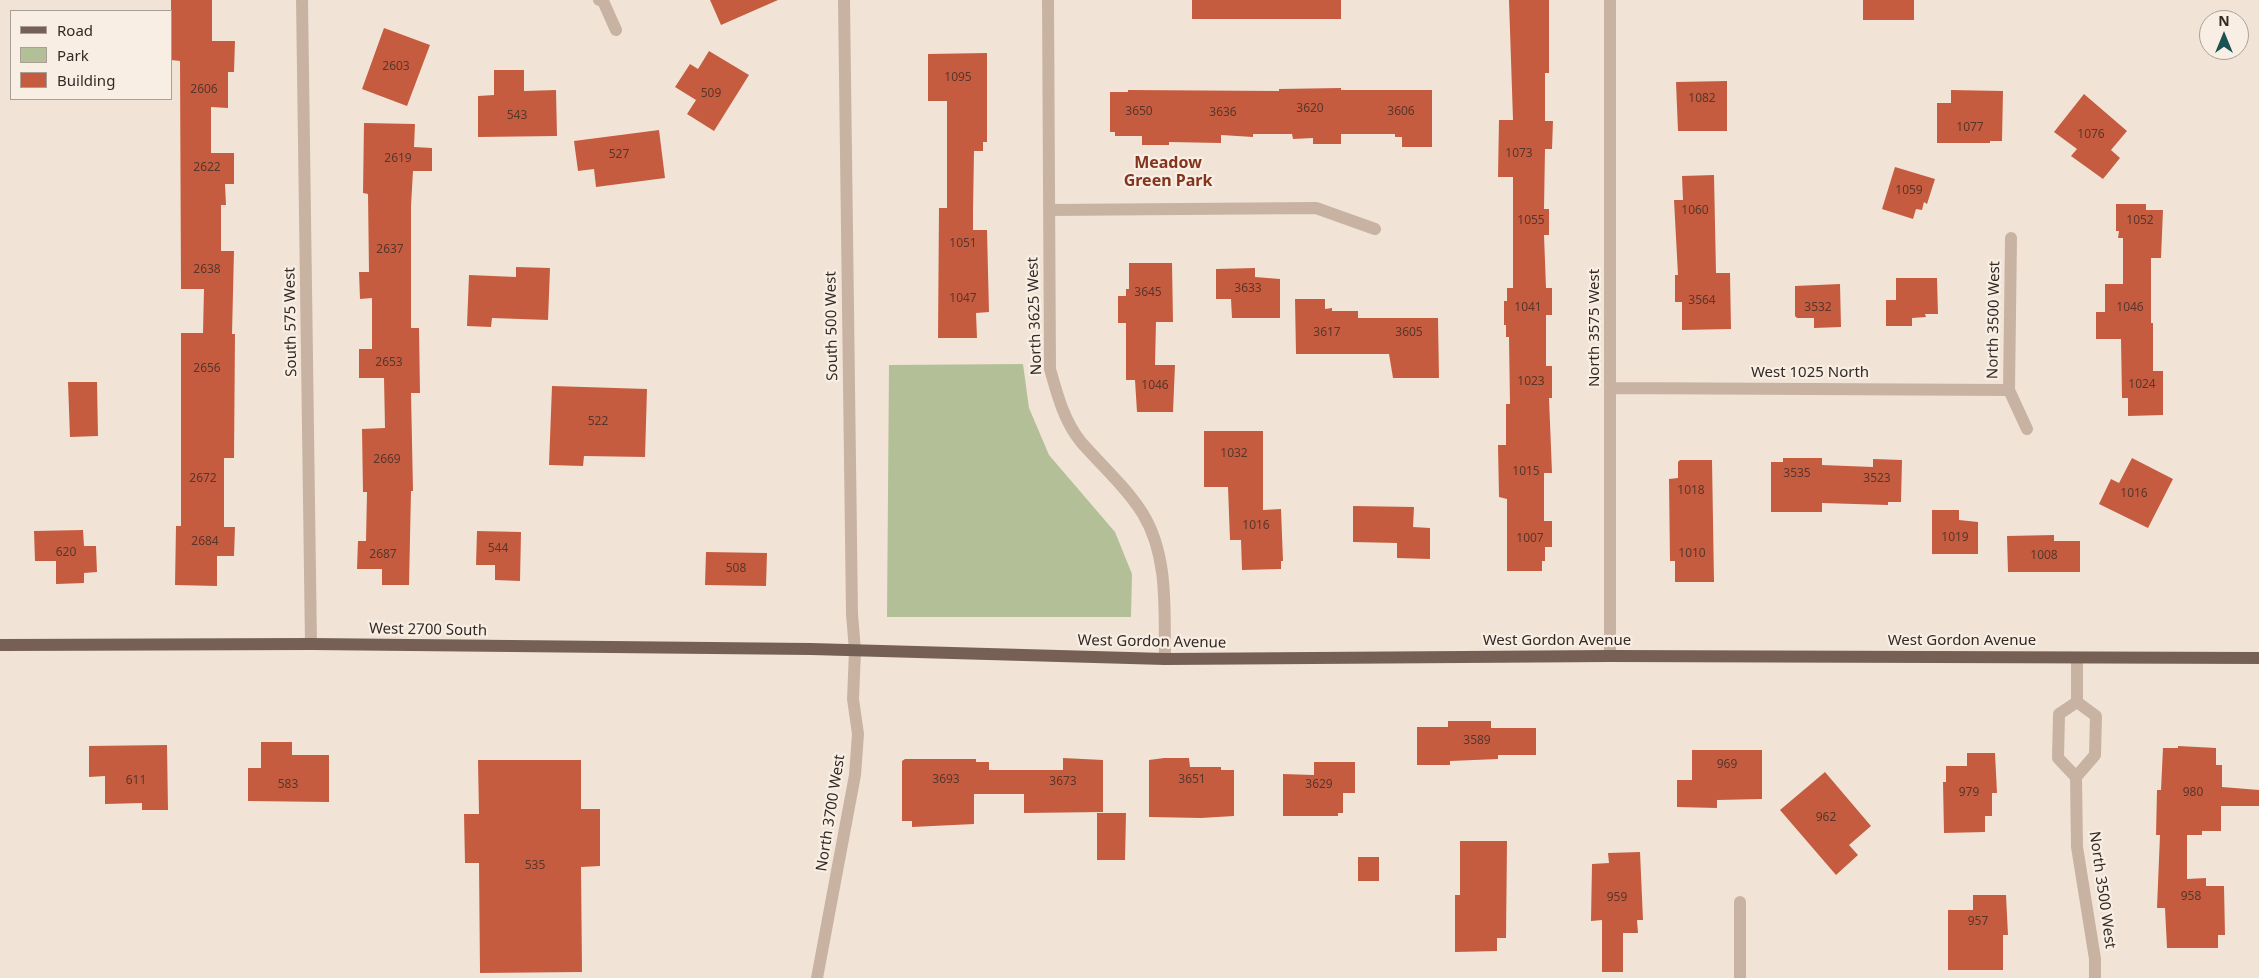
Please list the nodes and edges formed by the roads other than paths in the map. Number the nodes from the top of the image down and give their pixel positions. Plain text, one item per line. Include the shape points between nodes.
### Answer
1 (302, 0) edge
2 (599, 0) edge
3 (844, 0) edge
4 (1048, 0) edge
5 (1610, 0) edge
6 (616, 30) dead end
7 (1049, 210) junction
8 (1375, 229) dead end
9 (2011, 238) dead end
10 (1612, 388) junction
11 (2009, 390) junction
12 (2027, 429) dead end
13 (311, 644) junction
14 (0, 645) edge
15 (855, 651) junction
16 (1610, 656) junction
17 (2077, 658) junction
18 (2259, 658) edge
19 (1165, 659) junction
20 (2077, 702) junction
21 (2076, 777) junction
22 (1740, 902) dead end
23 (818, 978) edge
24 (1740, 978) edge
25 (2095, 978) edge

1 - 13 street, South 575 West
2 - 6 street via 603,1
3 - 15 street, South 500 West
4 - 7 street, North 3625 West
5 - 10 street, North 3575 West
7 - 8 street via 1316,208
7 - 19 street, North 3625 West via 1050,369 1059,403 1080,440 1119,482 1138,508 1155,542 1164,581
9 - 11 street, North 3500 West
10 - 11 street, West 1025 North
10 - 16 street, North 3575 West
11 - 12 street, North 3500 West
13 - 14 main road, West 2700 South
13 - 15 main road, West 2700 South
15 - 19 main road, West Gordon Avenue
15 - 23 street, North 3700 West via 854,699 858,734 854,784
16 - 17 main road, West Gordon Avenue
16 - 19 main road, West Gordon Avenue
17 - 18 main road, West Gordon Avenue
17 - 20 street
20 - 21 street via 2096,716 2095,755
20 - 21 street via 2058,714 2058,758
21 - 25 street, North 3500 West via 2077,847 2095,959
22 - 24 street

